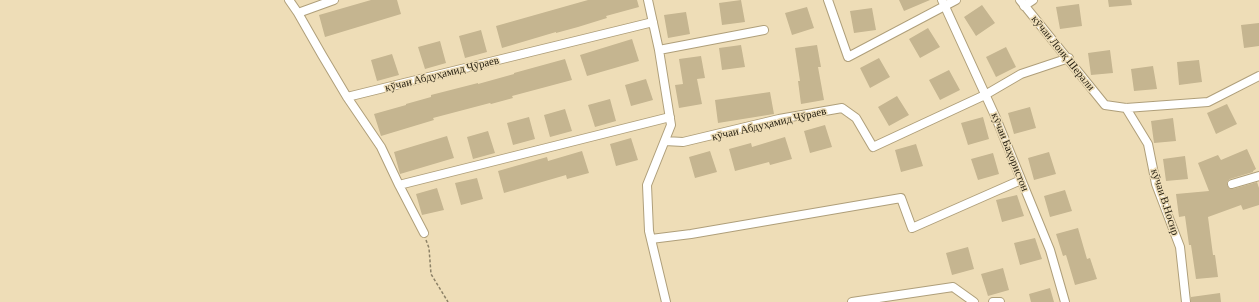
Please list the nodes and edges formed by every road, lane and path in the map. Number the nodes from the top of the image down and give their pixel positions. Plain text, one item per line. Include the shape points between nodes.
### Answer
1 (289, 0) edge
2 (334, 0) edge
3 (648, 0) edge
4 (828, 0) edge
5 (956, 0) edge
6 (1033, 0) edge
7 (943, 3) edge
8 (1022, 3) edge
9 (298, 13) junction
10 (653, 22) junction
11 (764, 30) dead end
12 (659, 50) junction
13 (1069, 58) junction
14 (1259, 76) edge
15 (986, 95) junction
16 (347, 97) junction
17 (1126, 108) junction
18 (670, 117) junction
19 (665, 141) junction
20 (1259, 176) edge
21 (1021, 180) junction
22 (1232, 184) dead end
23 (399, 185) junction
24 (424, 233) joint
25 (651, 239) junction
26 (448, 302) edge
27 (666, 302) edge
28 (852, 302) edge
29 (974, 302) edge
30 (993, 302) edge
31 (1000, 302) edge
32 (1065, 302) edge
33 (1186, 302) edge

1 - 9 street
2 - 9 street
3 - 10 street
4 - 7 street via 848,57
5 - 7 street
6 - 8 street
7 - 15 street, кӯчаи Баҳористон
8 - 13 street, кӯчаи Лоиқ Шерали
9 - 16 street
10 - 12 street
10 - 16 street, кӯчаи Абдуҳамид Ҷӯраев
11 - 12 street
12 - 18 street
13 - 15 street via 1021,74
13 - 17 street, кӯчаи Лоиқ Шерали via 1106,105
14 - 17 street via 1208,102
15 - 19 street, кӯчаи Абдуҳамид Ҷӯраев via 872,147 856,118 842,108 779,119 683,142
15 - 21 street, кӯчаи Баҳористон
16 - 23 street via 381,147
17 - 33 street, кӯчаи В.Носир via 1148,144 1156,184 1180,247
18 - 19 street via 671,125
18 - 23 street
19 - 25 street via 647,185
20 - 22 street
21 - 25 street via 912,228 901,198
21 - 32 street, кӯчаи Баҳористон via 1050,250
23 - 24 street
24 - 26 path via 429,248 431,274
25 - 27 street
28 - 29 street via 953,287
30 - 31 street

